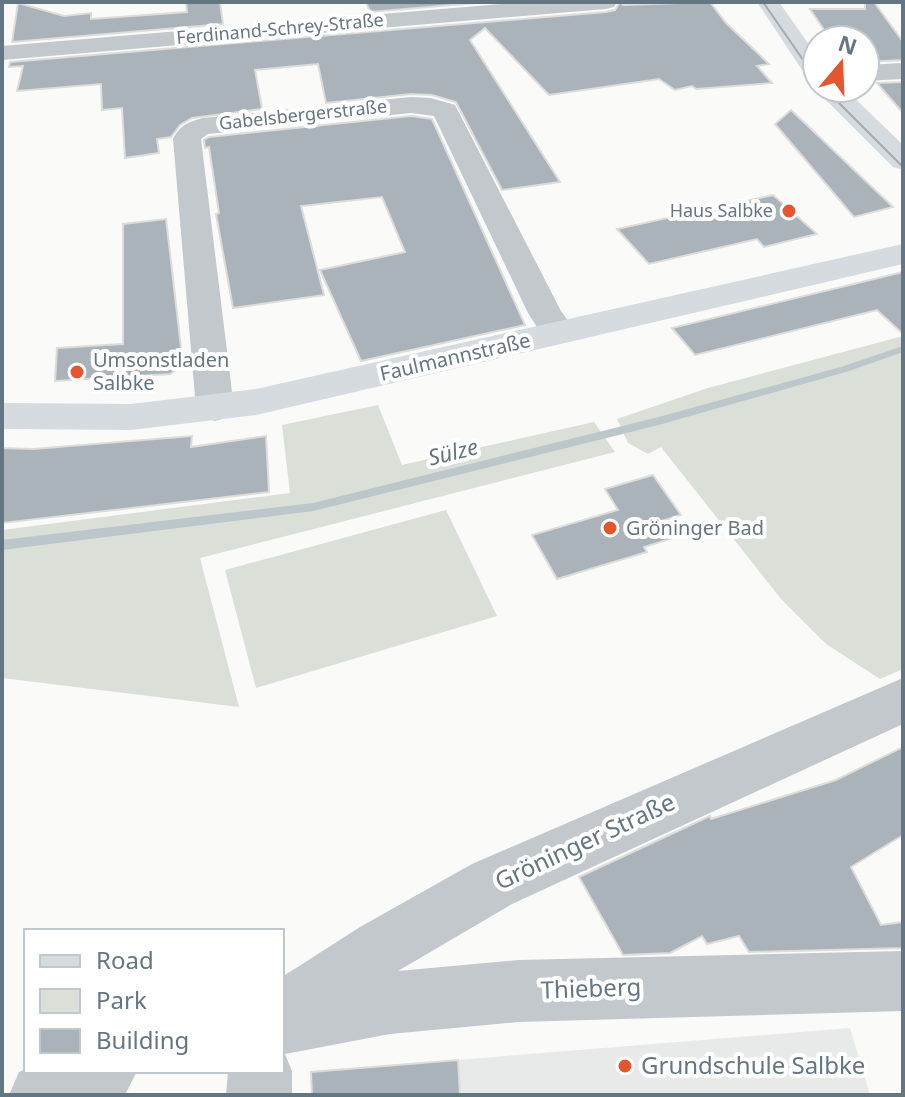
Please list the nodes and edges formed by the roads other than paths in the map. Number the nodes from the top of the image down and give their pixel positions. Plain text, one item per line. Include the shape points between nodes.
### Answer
1 (606, 2) edge
2 (768, 2) edge
3 (801, 50) edge
4 (2, 53) edge
5 (903, 71) edge
6 (881, 72) edge
7 (845, 104) edge
8 (903, 161) edge
9 (903, 254) edge
10 (559, 333) junction
11 (215, 408) junction
12 (2, 416) edge
13 (903, 700) edge
14 (903, 981) edge
15 (284, 1012) edge
16 (284, 1023) edge
17 (100, 1073) edge
18 (260, 1073) edge
19 (42, 1095) edge
20 (259, 1095) edge

1 - 4 street, Ferdinand-Schrey-Straße
2 - 3 main road
5 - 6 street
7 - 8 main road
9 - 10 main road, Faulmannstraße
10 - 11 main road, Faulmannstraße
10 - 11 street, Gabelsbergerstraße via 443,110 411,105 206,125 187,139
11 - 12 main road, Faulmannstraße via 131,417
13 - 15 street, Gröninger Straße via 492,884
14 - 16 street, Thieberg via 518,991 390,1003
17 - 19 street
18 - 20 street

